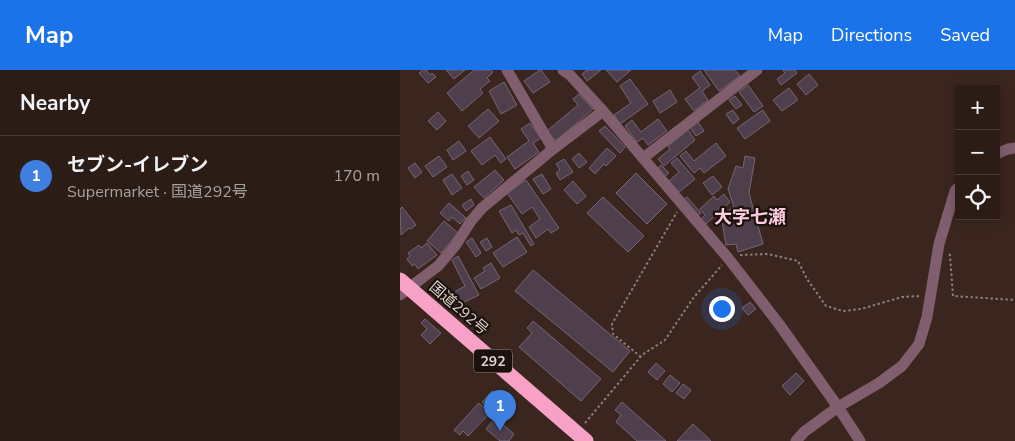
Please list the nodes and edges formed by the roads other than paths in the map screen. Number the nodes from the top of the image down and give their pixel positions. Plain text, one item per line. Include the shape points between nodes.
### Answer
1 (507, 70) edge
2 (569, 72) edge
3 (751, 72) edge
4 (603, 111) junction
5 (1015, 148) edge
6 (553, 149) junction
7 (1000, 152) edge
8 (643, 158) junction
9 (955, 191) edge
10 (403, 288) edge
11 (838, 407) junction
12 (581, 437) edge
13 (796, 441) edge
14 (860, 441) edge

1 - 6 street
2 - 4 street
3 - 8 street
4 - 6 street
4 - 8 street
5 - 7 street
6 - 10 street via 482,208 438,266
8 - 11 street via 728,258
9 - 11 street via 939,244 927,317 919,344 902,366
10 - 12 highway, 国道292号 / 292
11 - 13 street
11 - 14 street

